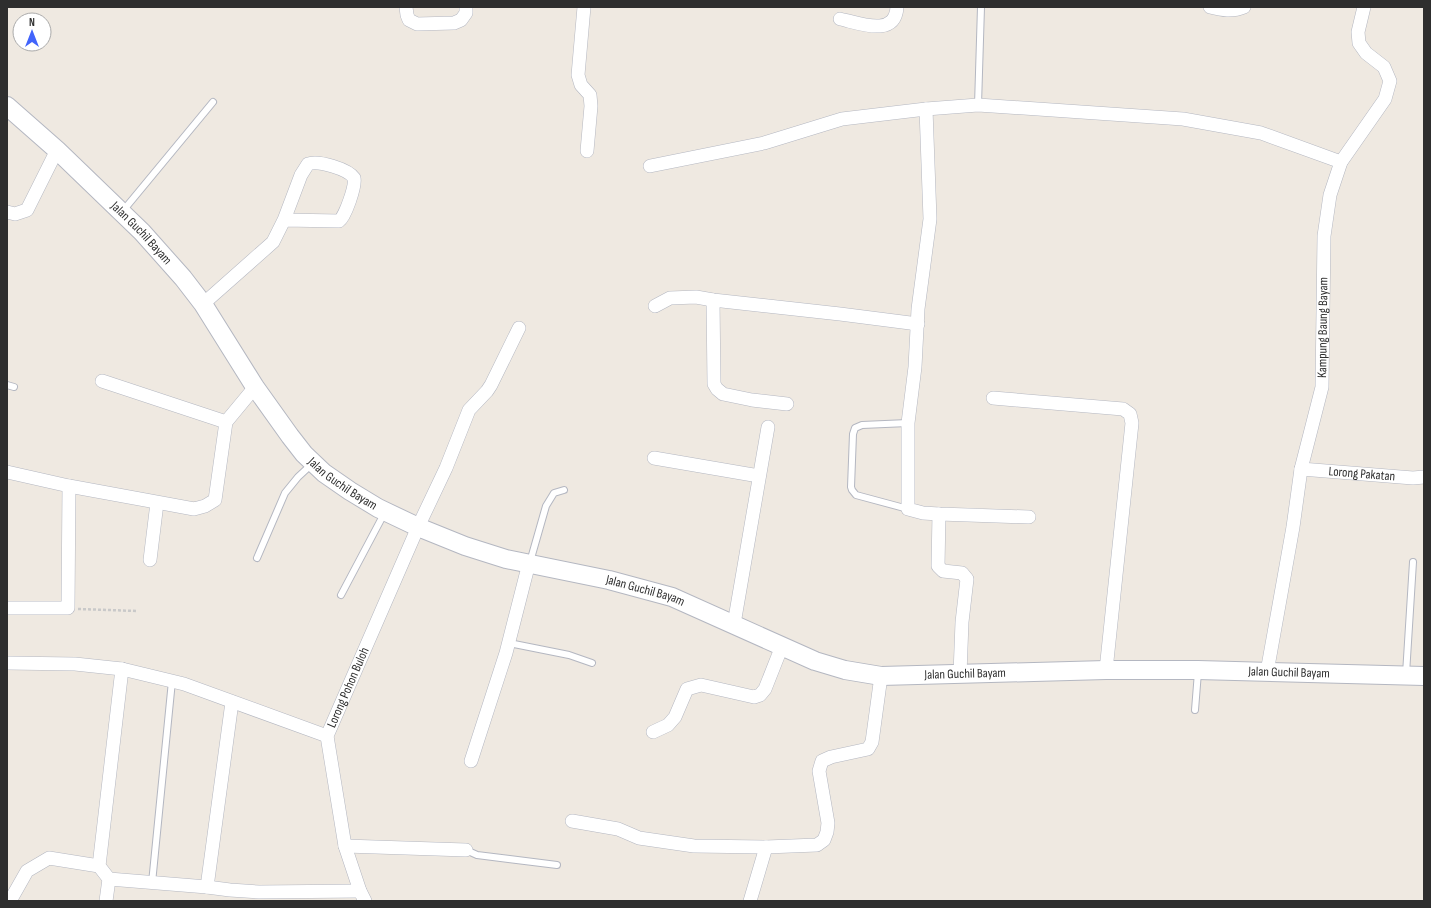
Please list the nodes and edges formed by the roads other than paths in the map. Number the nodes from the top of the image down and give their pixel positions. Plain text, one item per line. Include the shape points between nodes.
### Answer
1 (406, 7) edge
2 (466, 7) edge
3 (584, 7) edge
4 (896, 7) edge
5 (981, 7) edge
6 (1210, 7) edge
7 (1244, 7) edge
8 (1364, 7) edge
9 (840, 19) dead end
10 (7, 92) edge
11 (213, 102) dead end
12 (978, 105) junction
13 (7, 106) edge
14 (926, 109) junction
15 (35, 130) junction
16 (57, 150) junction
17 (587, 151) dead end
18 (1342, 162) junction
19 (650, 166) dead end
20 (7, 212) edge
21 (122, 212) junction
22 (284, 220) junction
23 (713, 300) junction
24 (203, 304) junction
25 (655, 306) dead end
26 (918, 324) junction
27 (519, 328) dead end
28 (102, 381) dead end
29 (7, 385) edge
30 (14, 387) dead end
31 (255, 387) junction
32 (993, 398) dead end
33 (787, 404) dead end
34 (226, 422) junction
35 (908, 423) junction
36 (768, 427) dead end
37 (654, 458) dead end
38 (314, 463) junction
39 (1301, 469) junction
40 (7, 472) edge
41 (759, 476) junction
42 (1424, 477) edge
43 (69, 486) junction
44 (564, 490) dead end
45 (157, 503) junction
46 (908, 509) junction
47 (385, 511) junction
48 (939, 514) junction
49 (1029, 517) dead end
50 (418, 527) junction
51 (257, 558) dead end
52 (150, 560) dead end
53 (1413, 562) dead end
54 (529, 563) junction
55 (341, 595) dead end
56 (7, 608) edge
57 (734, 624) junction
58 (509, 643) junction
59 (782, 646) junction
60 (7, 663) edge
61 (592, 663) dead end
62 (122, 669) junction
63 (1106, 670) junction
64 (1198, 670) junction
65 (1266, 672) junction
66 (960, 674) junction
67 (881, 676) junction
68 (1415, 676) edge
69 (172, 681) junction
70 (232, 702) junction
71 (1195, 710) dead end
72 (653, 732) dead end
73 (327, 736) junction
74 (471, 761) dead end
75 (572, 821) dead end
76 (345, 846) junction
77 (766, 847) junction
78 (466, 850) joint
79 (557, 865) dead end
80 (99, 866) junction
81 (110, 879) junction
82 (152, 884) junction
83 (207, 887) junction
84 (363, 896) edge
85 (10, 901) edge
86 (106, 901) edge
87 (750, 901) edge

1 - 2 street via 409,20 417,24 454,23 461,20 466,13
3 - 17 street via 578,75 581,85 590,95
4 - 9 street via 896,14 891,23 883,26 870,26
5 - 12 lane
6 - 7 street via 1237,10
8 - 18 street, Kampung Baung Bayam via 1358,32 1359,43 1366,53 1384,67 1390,81 1385,99
10 - 15 main road, Jalan Guchil Bayam
11 - 21 lane
12 - 14 street
12 - 18 street via 1183,119 1261,133
13 - 15 main road, Jalan Guchil Bayam
14 - 19 street via 842,119 764,143
14 - 26 street via 930,219
15 - 16 main road, Jalan Guchil Bayam
16 - 20 street via 27,210 15,214
16 - 21 main road, Jalan Guchil Bayam
18 - 39 street, Kampung Baung Bayam via 1330,195 1324,236 1322,388
21 - 24 main road, Jalan Guchil Bayam
22 - 22 street via 301,175 308,164 316,163 336,168 354,178 344,215 338,221
22 - 24 street via 273,242
23 - 25 street via 696,297 670,298
23 - 26 street
23 - 33 street via 714,384 717,389 723,394
24 - 31 main road, Jalan Guchil Bayam
26 - 35 street
27 - 50 street, Lorong Pohon Buloh via 491,385 469,410 446,468
28 - 34 street
29 - 30 lane
31 - 34 street
31 - 38 main road, Jalan Guchil Bayam via 290,436
32 - 63 street via 1123,409 1130,414 1132,423
34 - 45 street via 215,500 194,509
35 - 46 street
35 - 46 lane via 862,425 855,428 852,487 856,495
36 - 41 street
37 - 41 street
38 - 47 main road, Jalan Guchil Bayam via 350,491
38 - 51 lane via 298,477 286,493
39 - 42 street, Lorong Pakatan
39 - 65 street, Kampung Baung Bayam via 1294,527
40 - 43 street
41 - 57 street
43 - 45 street
43 - 56 street via 68,608
44 - 54 lane via 554,493 546,506
45 - 52 street
46 - 48 street
47 - 50 main road, Jalan Guchil Bayam
47 - 55 lane
48 - 49 street
48 - 66 street via 938,566 943,571 962,573 967,579
50 - 54 main road, Jalan Guchil Bayam via 465,546
50 - 73 street, Lorong Pohon Buloh
53 - 68 lane
54 - 57 main road, Jalan Guchil Bayam via 672,597
54 - 58 street
57 - 59 main road, Jalan Guchil Bayam
58 - 61 lane
58 - 74 street
59 - 67 main road, Jalan Guchil Bayam via 838,668
59 - 72 street via 766,689 760,695 754,697 700,685 687,689 675,717 668,725
60 - 62 street via 75,664
62 - 69 street
62 - 80 street
63 - 64 main road, Jalan Guchil Bayam
63 - 66 main road, Jalan Guchil Bayam
64 - 65 main road, Jalan Guchil Bayam
64 - 71 lane
65 - 68 main road, Jalan Guchil Bayam
66 - 67 main road, Jalan Guchil Bayam
67 - 77 street via 873,738 868,749 831,757 822,762 819,771 828,823 824,840 817,845
69 - 70 street
69 - 82 lane
70 - 73 street
70 - 83 street
73 - 76 street, Lorong Pohon Buloh
75 - 77 street via 618,829 639,838 694,846
76 - 78 street
76 - 84 street, Lorong Pohon Buloh
77 - 87 street
78 - 79 lane via 476,855
80 - 81 street
80 - 85 street via 49,858 27,871
81 - 82 street
81 - 86 street
82 - 83 street
83 - 84 street via 238,893

